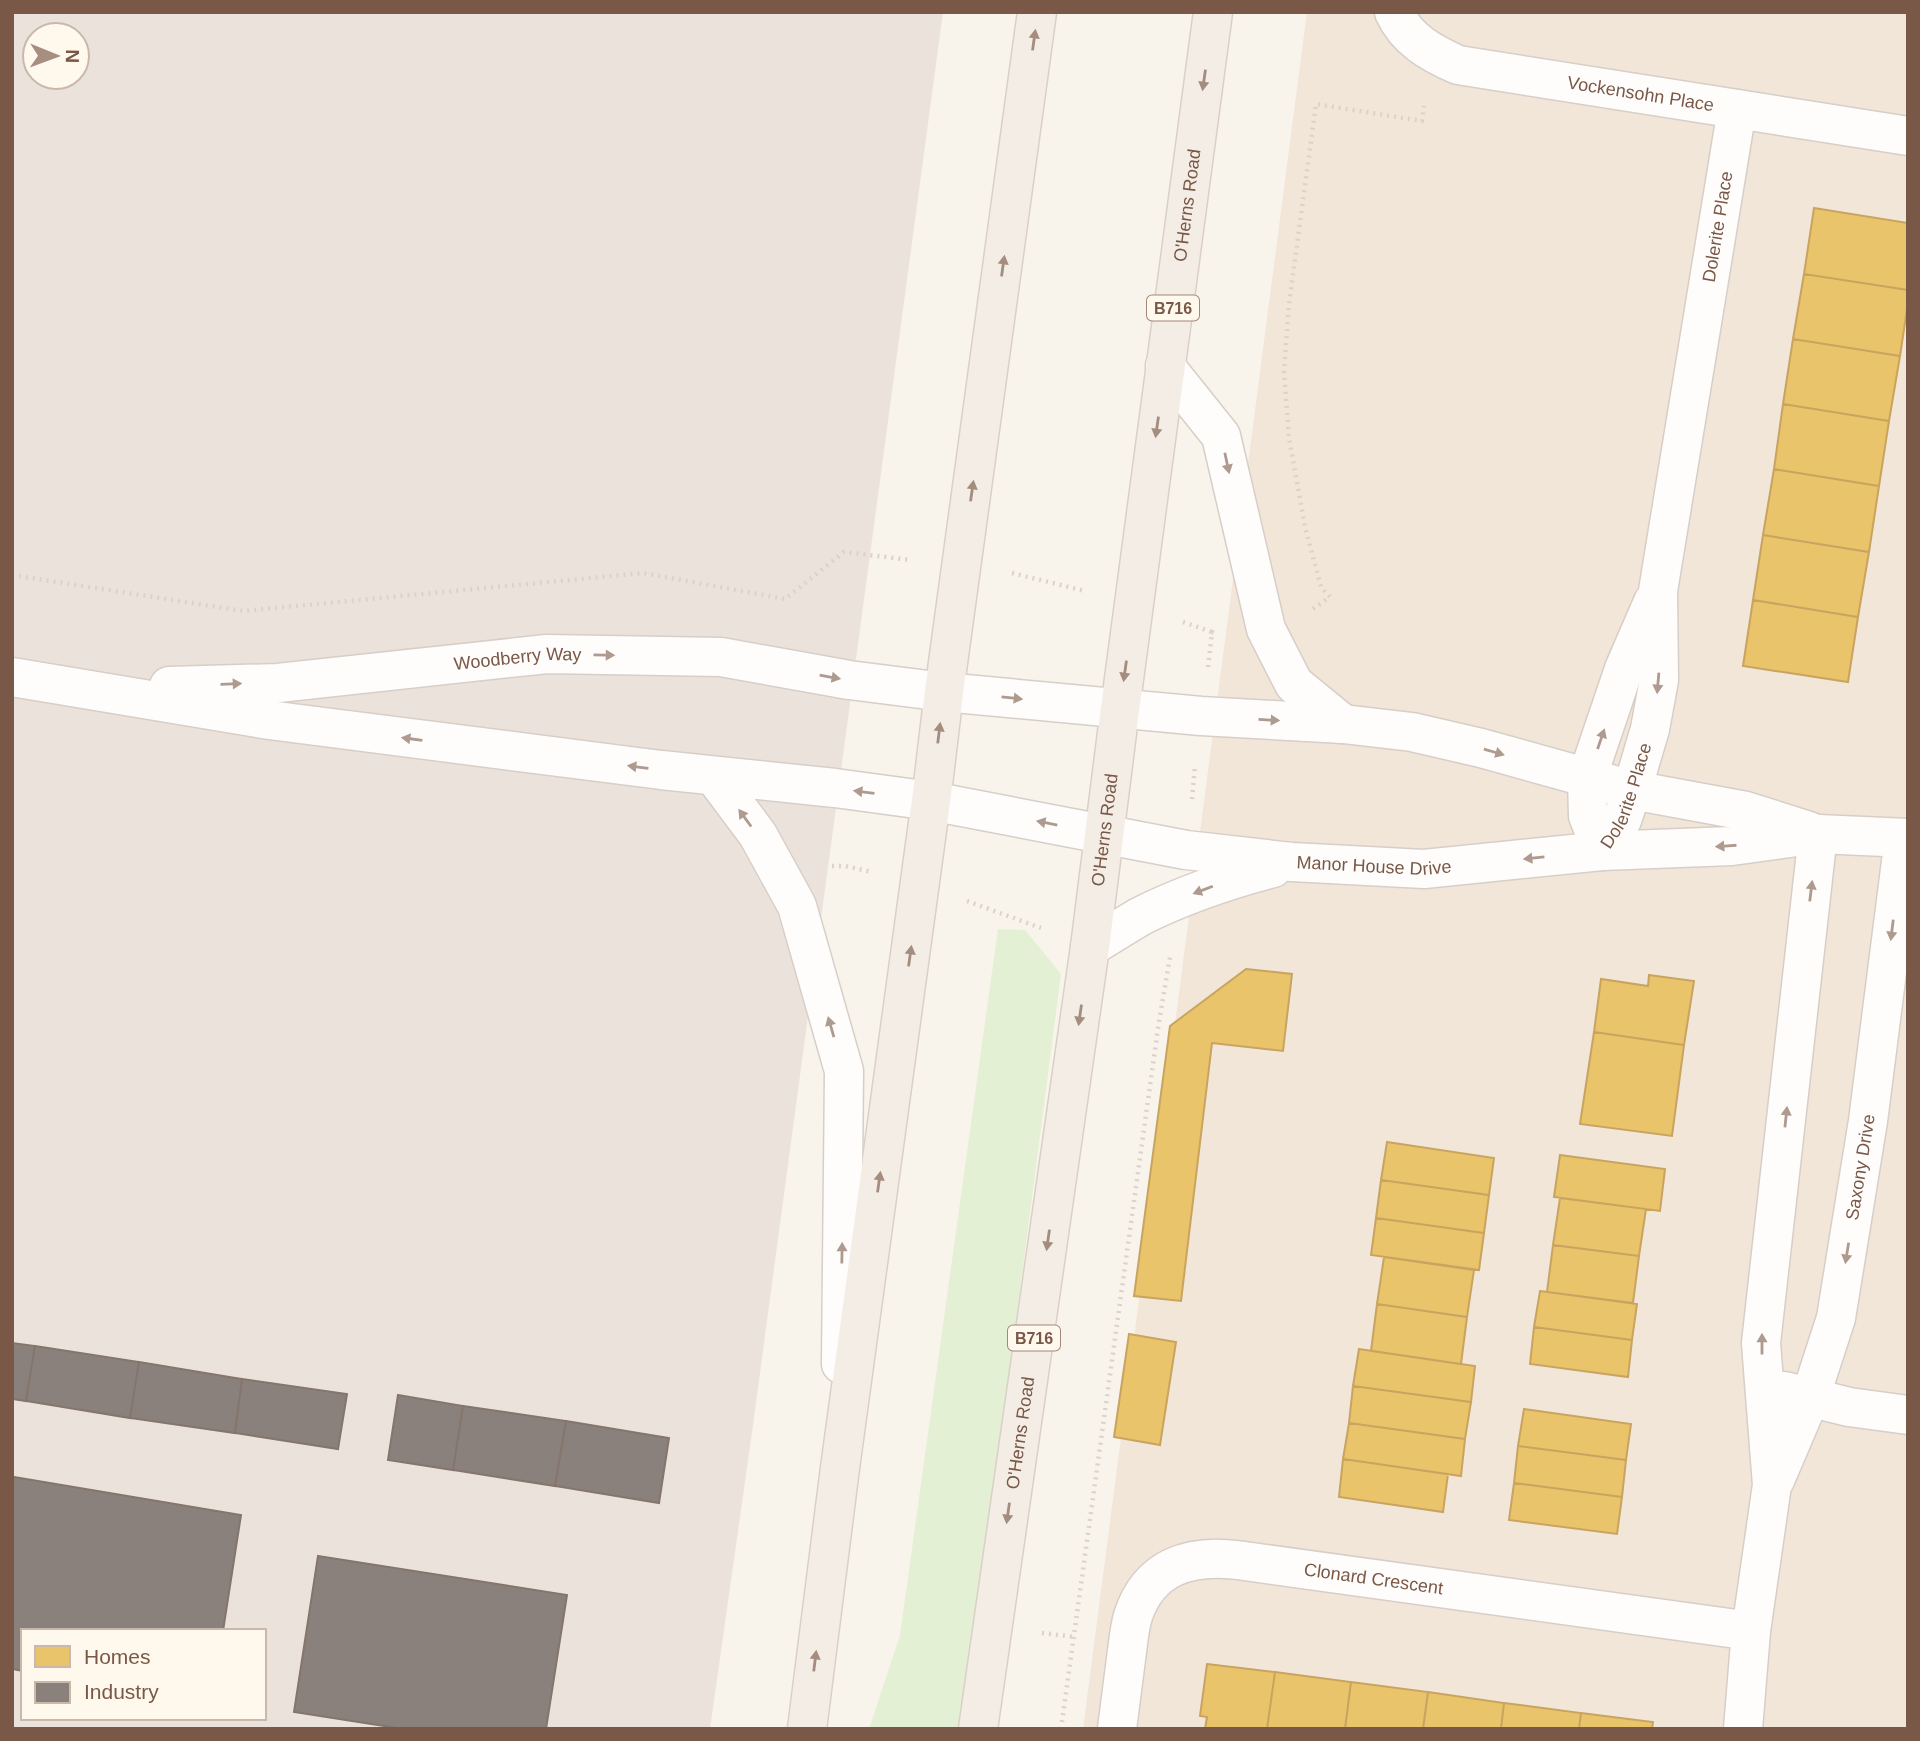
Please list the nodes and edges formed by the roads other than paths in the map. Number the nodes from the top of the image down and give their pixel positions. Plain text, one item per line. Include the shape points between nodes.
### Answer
1 (1037, 12) edge
2 (1213, 12) edge
3 (1394, 12) edge
4 (1737, 109) junction
5 (1908, 136) edge
6 (1165, 366) junction
7 (1658, 591) junction
8 (12, 677) edge
9 (89, 688) junction
10 (944, 692) junction
11 (1119, 709) junction
12 (1343, 724) junction
13 (714, 776) junction
14 (1587, 778) junction
15 (1632, 790) junction
16 (931, 801) junction
17 (1105, 834) junction
18 (1818, 834) junction
19 (1906, 838) edge
20 (1602, 851) junction
21 (1292, 862) junction
22 (1090, 947) junction
23 (1765, 1385) junction
24 (1810, 1398) junction
25 (1908, 1415) edge
26 (840, 1468) junction
27 (1772, 1485) junction
28 (1751, 1631) junction
29 (807, 1729) edge
30 (978, 1729) edge
31 (1117, 1729) edge
32 (1744, 1729) edge

10 -> 1 main road
2 -> 6 main road, O'Herns Road / B716
3 - 4 street, Vockensohn Place via 1409,36 1458,65
4 - 5 street, Vockensohn Place
4 - 7 street, Dolerite Place
6 -> 11 main road, O'Herns Road / B716
6 -> 12 street via 1222,436 1266,629 1294,684
14 -> 7 street, Dolerite Place via 1624,669
7 -> 15 street, Dolerite Place via 1659,680
8 - 9 street, Woodberry Way
9 -> 10 street, Woodberry Way via 278,682 547,654 721,657
13 -> 9 street, Woodberry Way via 270,720
10 -> 11 street, Manor House Drive
16 -> 10 main road
11 -> 12 street, Manor House Drive
11 - 17 main road, O'Herns Road / B716
12 -> 14 street, Manor House Drive via 1481,748
16 -> 13 street, Woodberry Way
26 -> 13 street via 844,1071 797,906 758,835
14 - 15 street, Manor House Drive
14 - 20 street, Dolerite Place via 1588,816
15 - 18 street, Manor House Drive via 1746,811
15 - 20 street, Dolerite Place via 1622,820
17 -> 16 street, Manor House Drive
26 -> 16 main road
17 - 21 street, Manor House Drive via 1186,850
17 - 22 main road, O'Herns Road / B716
18 - 19 street, Manor House Drive
18 -> 20 street, Manor House Drive via 1732,846
23 -> 18 street, Saxony Drive via 1761,1343
19 -> 24 street, Saxony Drive via 1836,1318
20 -> 21 street, Manor House Drive via 1424,869
21 -> 22 street via 1180,898
22 -> 30 main road, O'Herns Road / B716
23 - 24 street
23 - 27 street, Saxony Drive
24 - 25 street
24 - 27 street, Saxony Drive
29 -> 26 main road
27 - 28 street, Saxony Drive
28 - 31 street, Clonard Crescent via 1207,1558 1183,1562 1164,1572 1139,1601 1132,1619
28 - 32 street, Saxony Drive

